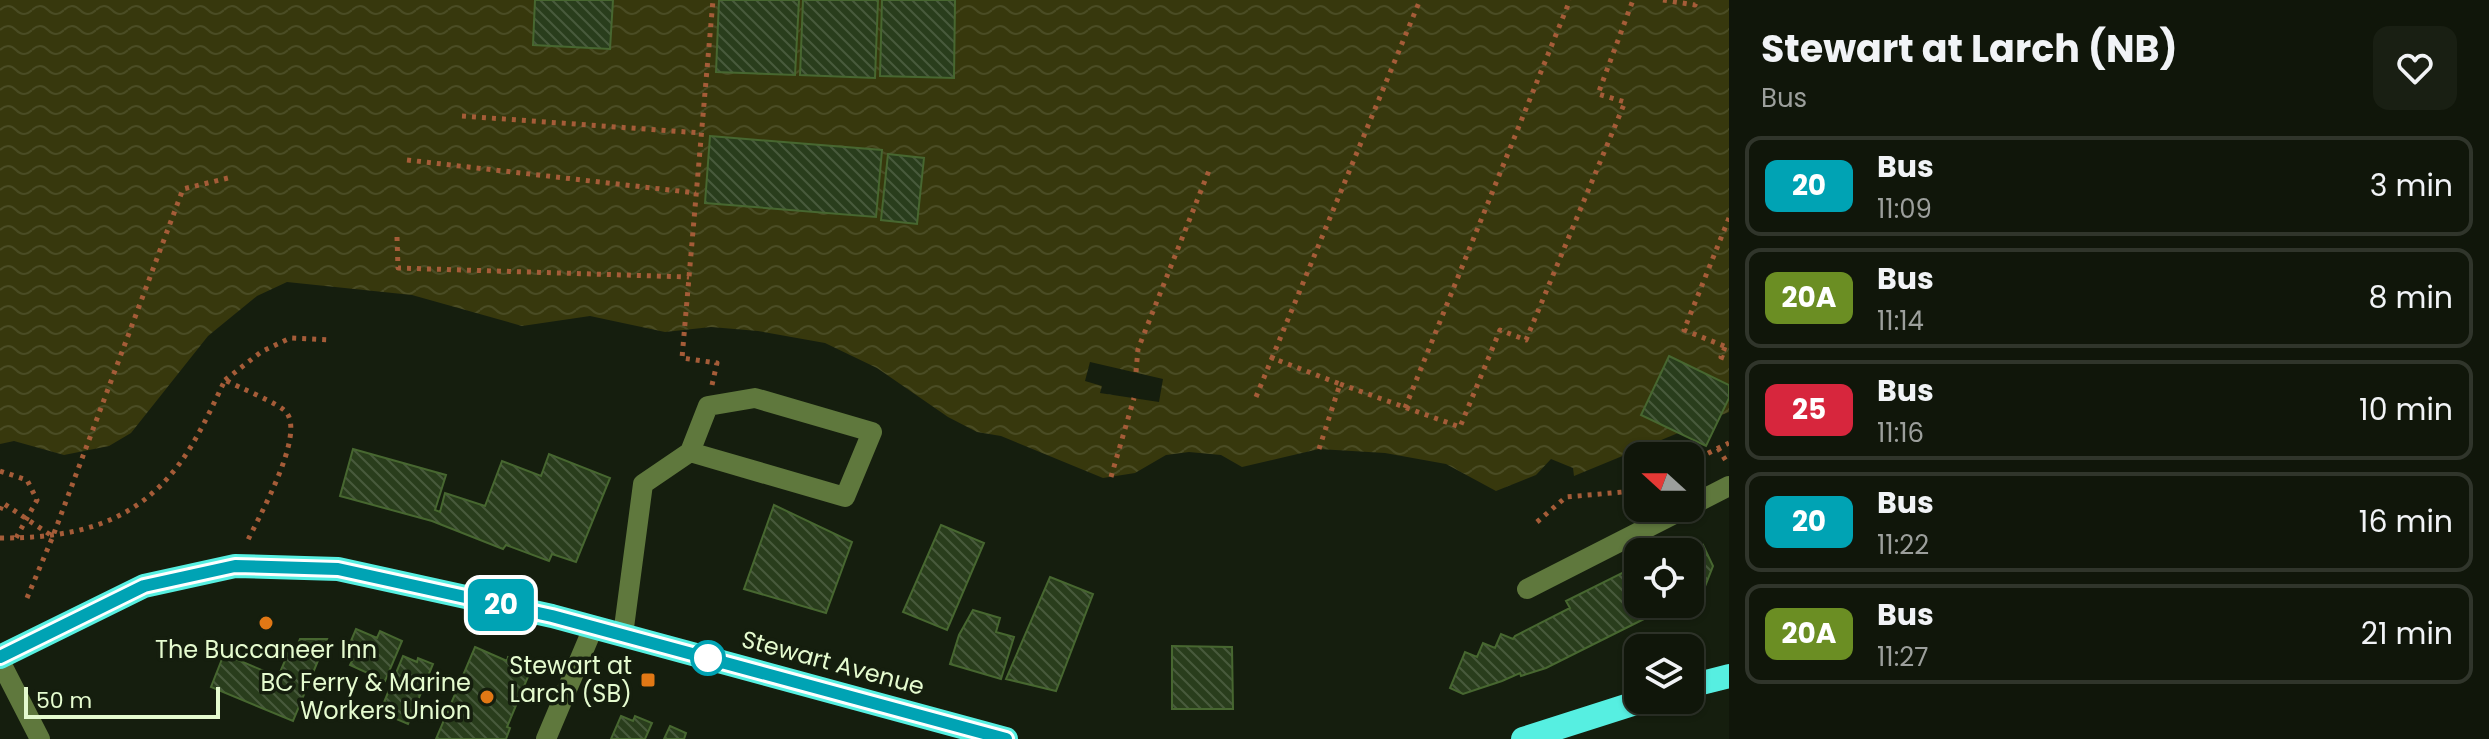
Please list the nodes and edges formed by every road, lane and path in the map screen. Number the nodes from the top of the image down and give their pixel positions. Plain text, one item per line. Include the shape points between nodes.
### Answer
1 (713, 0) edge
2 (1420, 0) edge
3 (1570, 0) edge
4 (1633, 0) edge
5 (1663, 0) edge
6 (1697, 0) edge
7 (462, 116) dead end
8 (701, 133) junction
9 (407, 160) dead end
10 (1210, 168) dead end
11 (228, 178) dead end
12 (696, 193) junction
13 (1729, 218) edge
14 (397, 237) dead end
15 (689, 277) junction
16 (330, 340) dead end
17 (1727, 348) edge
18 (1272, 358) junction
19 (1729, 360) edge
20 (1136, 372) dead end
21 (225, 380) junction
22 (1340, 384) junction
23 (1256, 397) dead end
24 (1134, 398) dead end
25 (708, 406) junction
26 (1405, 408) junction
27 (1729, 443) edge
28 (1718, 448) junction
29 (1319, 449) dead end
30 (690, 452) junction
31 (1704, 455) edge
32 (1729, 466) edge
33 (0, 471) edge
34 (1111, 477) dead end
35 (1729, 486) edge
36 (1624, 492) edge
37 (1704, 499) edge
38 (0, 510) edge
39 (1537, 522) dead end
40 (1659, 522) edge
41 (53, 536) junction
42 (0, 538) edge
43 (16, 538) junction
44 (235, 566) junction
45 (1527, 589) dead end
46 (27, 598) dead end
47 (593, 628) junction
48 (623, 635) junction
49 (0, 659) edge
50 (1729, 676) edge
51 (1704, 682) edge
52 (1624, 707) edge
53 (40, 739) edge
54 (546, 739) edge
55 (1006, 739) edge
56 (1523, 739) edge

1 - 8 path
2 - 18 path
3 - 26 path
4 - 26 path via 1598,94 1625,102 1526,340 1500,330 1460,427
5 - 6 path via 1695,5
7 - 8 path
8 - 12 path
9 - 12 path
10 - 20 path via 1138,349
11 - 41 path via 183,189
12 - 15 path
13 - 17 path via 1684,330
14 - 15 path via 398,268
15 - 25 path via 682,358 717,363
16 - 21 path via 290,338
17 - 19 path via 1721,357
18 - 22 path
18 - 23 path
21 - 41 path via 178,466 151,495 114,520
21 - 44 path via 285,410 293,425 288,454
22 - 26 path
22 - 29 path
24 - 34 path
25 - 30 street
25 - 30 street via 755,398 872,432 845,497
27 - 28 path
28 - 31 path
28 - 32 path
30 - 48 street via 643,484
33 - 43 path via 27,480 37,500
35 - 37 street
36 - 39 path via 1566,497
38 - 41 path via 3,503
40 - 45 street
41 - 43 path
41 - 46 path
42 - 43 path
44 - 47 highway, Stewart Avenue via 338,569
44 - 49 highway, Stewart Avenue via 144,586
47 - 48 highway, Stewart Avenue
47 - 54 street
48 - 55 highway, Stewart Avenue
49 - 53 street
50 - 51 highway
52 - 56 highway

